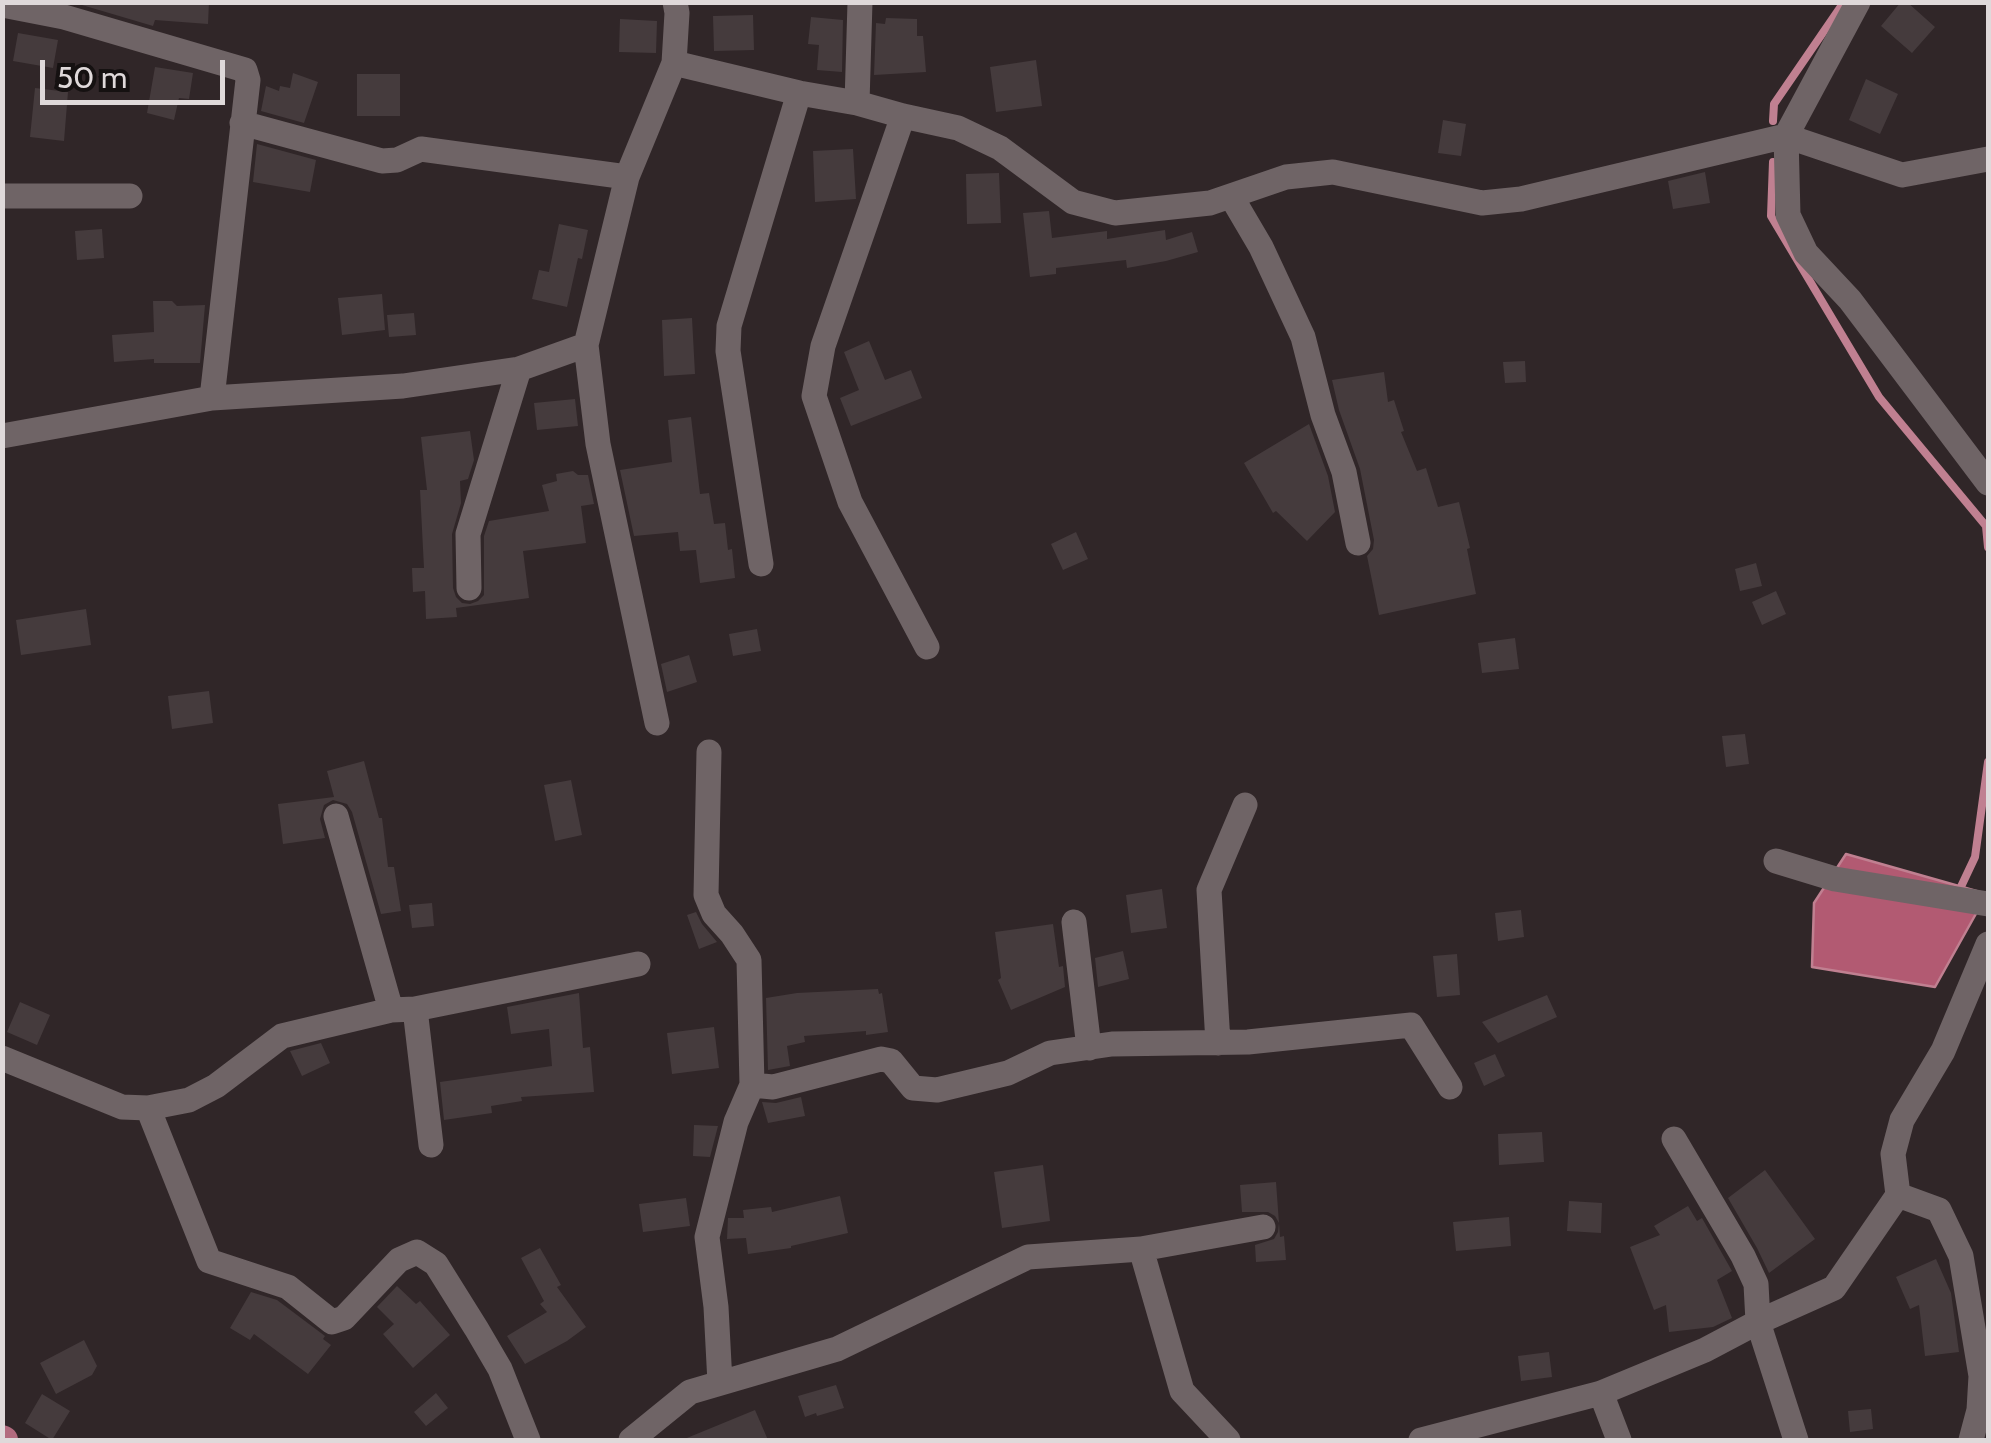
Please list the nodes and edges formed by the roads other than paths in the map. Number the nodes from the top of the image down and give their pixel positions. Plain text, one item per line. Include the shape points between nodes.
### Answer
1 (675, 2) edge
2 (860, 2) edge
3 (1858, 2) edge
4 (2, 5) edge
5 (65, 10) edge
6 (674, 63) junction
7 (799, 93) junction
8 (857, 103) junction
9 (903, 116) junction
10 (242, 122) junction
11 (1786, 136) junction
12 (1988, 159) edge
13 (627, 177) junction
14 (2, 196) edge
15 (130, 196) dead end
16 (1231, 196) junction
17 (586, 345) junction
18 (519, 369) junction
19 (212, 398) junction
20 (2, 436) edge
21 (1988, 482) edge
22 (1358, 542) dead end
23 (760, 564) dead end
24 (469, 588) dead end
25 (928, 647) dead end
26 (656, 723) dead end
27 (709, 752) dead end
28 (1245, 805) dead end
29 (336, 816) dead end
30 (1776, 861) dead end
31 (1988, 904) edge
32 (1074, 922) dead end
33 (1988, 944) edge
34 (638, 964) dead end
35 (403, 1009) junction
36 (1218, 1043) junction
37 (1089, 1048) junction
38 (2, 1058) edge
39 (752, 1085) junction
40 (1450, 1087) dead end
41 (148, 1108) junction
42 (1674, 1138) dead end
43 (431, 1146) dead end
44 (1898, 1195) junction
45 (1263, 1227) dead end
46 (1141, 1249) junction
47 (1758, 1322) junction
48 (720, 1384) junction
49 (1602, 1394) junction
50 (1984, 1407) edge
51 (528, 1440) edge
52 (631, 1440) edge
53 (1228, 1440) edge
54 (1421, 1440) edge
55 (1619, 1440) edge
56 (1796, 1440) edge
57 (1971, 1440) edge

1 - 6 street
2 - 8 street
3 - 11 street
4 - 5 street
5 - 10 street via 245,70
6 - 7 street
6 - 13 street
7 - 8 street
7 - 23 street via 729,326
8 - 9 street
9 - 16 street via 958,128 1000,148 1073,202 1115,213
9 - 25 street via 823,346 814,396 850,502
10 - 13 street via 382,162 422,149
10 - 19 street
11 - 12 street via 1902,174
11 - 16 street via 1482,203 1333,172 1286,177
11 - 21 street via 1788,216 1806,253 1850,300
13 - 17 street
14 - 15 street
16 - 22 street via 1303,337
17 - 18 street
17 - 26 street via 598,444
18 - 19 street via 403,386
18 - 24 street via 468,534
19 - 20 street
27 - 39 street via 706,896 749,960
28 - 36 street via 1209,890
29 - 35 street
30 - 31 street via 1835,880
32 - 37 street
33 - 44 street via 1943,1052 1902,1120 1893,1154
34 - 35 street
35 - 41 street via 282,1036 216,1086 189,1100
35 - 43 street
36 - 37 street
36 - 40 street via 1411,1025
37 - 39 street via 1050,1053 1008,1073 937,1090 913,1088 881,1059 773,1087
38 - 41 street via 122,1107
39 - 48 street via 707,1237
41 - 51 street via 209,1261 288,1287 332,1322 344,1318 398,1260 417,1252 436,1264 476,1328
42 - 47 street via 1756,1284
44 - 47 street via 1834,1288
44 - 50 street via 1939,1210 1960,1256
45 - 46 street
46 - 48 street via 1028,1258 837,1349
46 - 53 street via 1182,1390
47 - 49 street
47 - 56 street
48 - 52 street via 690,1392
49 - 54 street
49 - 55 street
50 - 57 street

